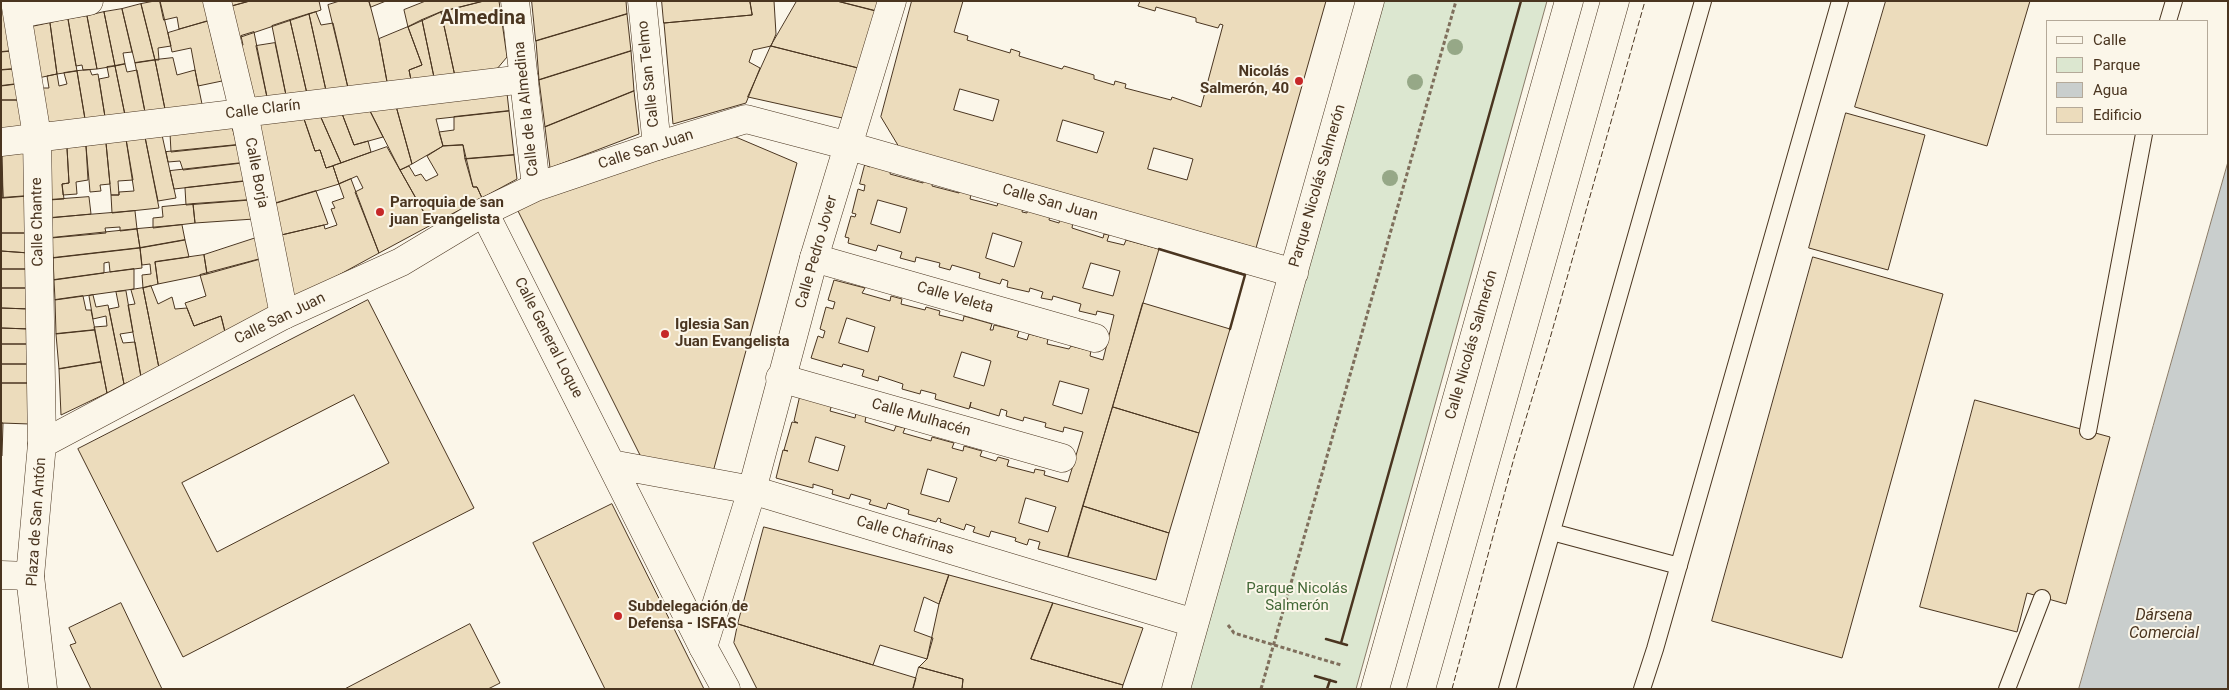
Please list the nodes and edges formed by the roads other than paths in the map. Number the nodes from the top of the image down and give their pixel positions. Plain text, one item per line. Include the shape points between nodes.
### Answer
1 (89, 1) edge
2 (217, 1) edge
3 (515, 1) edge
4 (642, 1) edge
5 (892, 1) edge
6 (1370, 1) edge
7 (1569, 1) edge
8 (1615, 1) edge
9 (1703, 1) edge
10 (1840, 1) edge
11 (2174, 1) edge
12 (16, 8) edge
13 (2168, 20) edge
14 (524, 79) junction
15 (244, 113) junction
16 (2144, 135) edge
17 (37, 136) junction
18 (1, 142) edge
19 (657, 146) junction
20 (849, 146) junction
21 (536, 187) junction
22 (484, 212) junction
23 (814, 258) junction
24 (1294, 272) junction
25 (284, 316) junction
26 (1095, 338) dead end
27 (780, 378) junction
28 (2088, 431) dead end
29 (42, 444) junction
30 (1062, 458) dead end
31 (612, 464) junction
32 (752, 490) junction
33 (1552, 532) junction
34 (1679, 566) junction
35 (1, 576) edge
36 (30, 576) junction
37 (2042, 598) dead end
38 (1194, 623) junction
39 (703, 647) junction
40 (42, 689) edge
41 (726, 689) edge
42 (1176, 689) edge
43 (1375, 689) edge
44 (1421, 689) edge
45 (1507, 689) edge
46 (1642, 689) edge
47 (2008, 689) edge

1 - 12 main road
2 - 15 main road, Calle Borja
3 - 14 main road, Calle de la Almedina
4 - 19 main road, Calle San Telmo
5 - 20 main road, Calle Pedro Jover
6 - 24 main road, Parque Nicolás Salmerón
7 - 43 main road, Calle Nicolás Salmerón
8 - 44 main road
9 - 33 lane
10 - 34 lane
11 - 13 lane
12 - 17 main road, Calle Chantre
14 - 15 main road, Calle Clarín
14 - 21 main road, Calle de la Almedina
15 - 17 main road, Calle Clarín
15 - 25 main road, Calle Borja
16 - 28 lane
17 - 18 main road, Calle Clarín
17 - 29 main road, Calle Chantre
19 - 20 main road, Calle San Juan via 746,119
19 - 21 main road, Calle San Juan
20 - 23 main road, Calle Pedro Jover
20 - 24 main road, Calle San Juan
21 - 22 main road, Calle San Juan
22 - 25 main road, Calle San Juan via 401,262
22 - 31 main road, Calle General Loque
23 - 26 main road, Calle Veleta
23 - 27 main road, Calle Pedro Jover
24 - 38 main road, Parque Nicolás Salmerón
25 - 29 main road, Calle San Juan
27 - 30 main road, Calle Mulhacén
27 - 32 main road, Calle Pedro Jover
29 - 36 main road, Plaza de San Antón
31 - 32 main road, Calle Chafrinas
31 - 39 main road, Calle General Loque
32 - 38 main road, Calle Chafrinas
32 - 39 main road, Calle Pedro Jover
33 - 34 lane
33 - 45 lane
34 - 46 lane
35 - 36 main road
36 - 40 main road, Plaza de San Antón
37 - 47 lane
38 - 42 main road, Parque Nicolás Salmerón
39 - 41 main road, Calle General Loque

